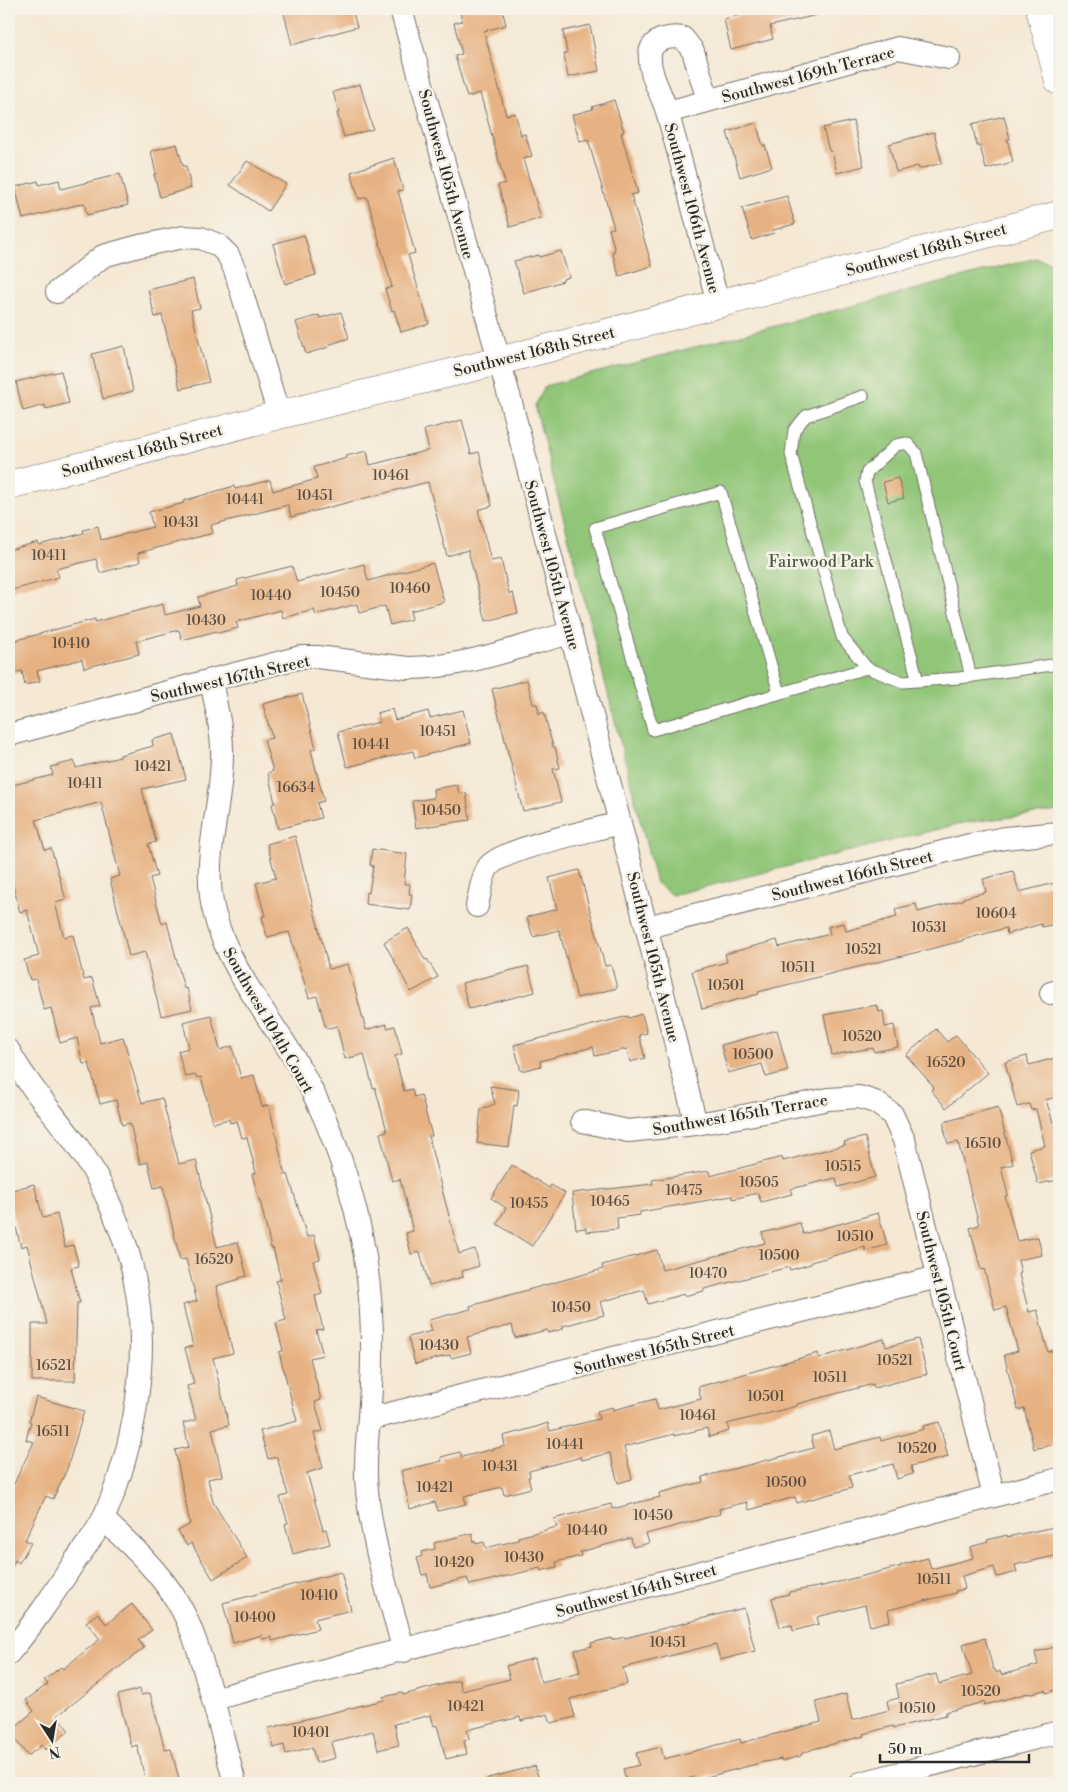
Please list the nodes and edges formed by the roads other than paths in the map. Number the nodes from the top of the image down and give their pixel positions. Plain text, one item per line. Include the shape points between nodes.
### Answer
1 (401, 9) edge
2 (1040, 9) edge
3 (949, 58) dead end
4 (1059, 81) edge
5 (708, 100) junction
6 (668, 112) junction
7 (1059, 215) edge
8 (57, 292) dead end
9 (718, 303) junction
10 (499, 361) junction
11 (863, 396) dead end
12 (279, 415) junction
13 (9, 485) edge
14 (570, 633) junction
15 (1059, 664) edge
16 (867, 668) junction
17 (971, 677) junction
18 (211, 680) junction
19 (918, 681) junction
20 (779, 693) junction
21 (9, 735) edge
22 (620, 823) junction
23 (1059, 833) edge
24 (477, 906) dead end
25 (647, 928) junction
26 (9, 1052) edge
27 (868, 1099) joint
28 (582, 1121) dead end
29 (696, 1124) junction
30 (938, 1277) junction
31 (370, 1419) junction
32 (1059, 1480) edge
33 (994, 1496) junction
34 (103, 1519) junction
35 (404, 1651) junction
36 (9, 1653) edge
37 (213, 1699) junction
38 (1059, 1732) edge
39 (235, 1783) edge
40 (861, 1783) edge

1 - 10 street, Southwest 105th Avenue
2 - 4 street
3 - 5 street, Southwest 169th Terrace via 898,48
5 - 6 street, Southwest 169th Terrace
5 - 6 street, Southwest 106th Avenue via 693,51 683,38 669,37 656,43 650,53 650,68
6 - 9 street, Southwest 106th Avenue
7 - 9 street, Southwest 168th Street
8 - 12 street via 103,256 178,238 196,236 212,242 224,249 235,270
9 - 10 street, Southwest 168th Street
10 - 12 street, Southwest 168th Street
10 - 14 street, Southwest 105th Avenue
11 - 16 lane via 806,416 794,430 791,454 842,637
12 - 13 street, Southwest 168th Street
14 - 18 street, Southwest 167th Street via 448,665 408,668 301,657
14 - 22 street, Southwest 105th Avenue
15 - 17 lane
16 - 19 lane via 903,682
16 - 20 lane
17 - 19 lane
17 - 19 lane via 916,453 906,444 896,445 867,472 865,481
18 - 21 street, Southwest 167th Street
18 - 31 street, Southwest 104th Court via 222,754 210,863 214,911 232,959 311,1090 332,1137 348,1187 362,1241 371,1307
20 - 20 lane via 653,730 595,528 721,492
22 - 24 street via 527,848 495,861 487,868
22 - 25 street, Southwest 105th Avenue
23 - 25 street, Southwest 166th Street via 970,845
25 - 29 street, Southwest 105th Avenue
26 - 34 street via 32,1090 81,1151 100,1182 118,1223 135,1278 141,1346 136,1400 128,1446
27 - 29 street, Southwest 165th Terrace via 840,1097
27 - 30 street, Southwest 105th Court via 892,1114 904,1140
28 - 29 street, Southwest 165th Terrace via 628,1131
30 - 31 street, Southwest 165th Street
30 - 33 street, Southwest 105th Court
31 - 35 street, Southwest 104th Court via 366,1460 369,1502 378,1554
32 - 33 street, Southwest 164th Street
33 - 35 street, Southwest 164th Street
34 - 36 street via 37,1619
34 - 37 street via 130,1544 177,1602 193,1635
35 - 37 street, Southwest 164th Street
37 - 39 street
38 - 40 street

